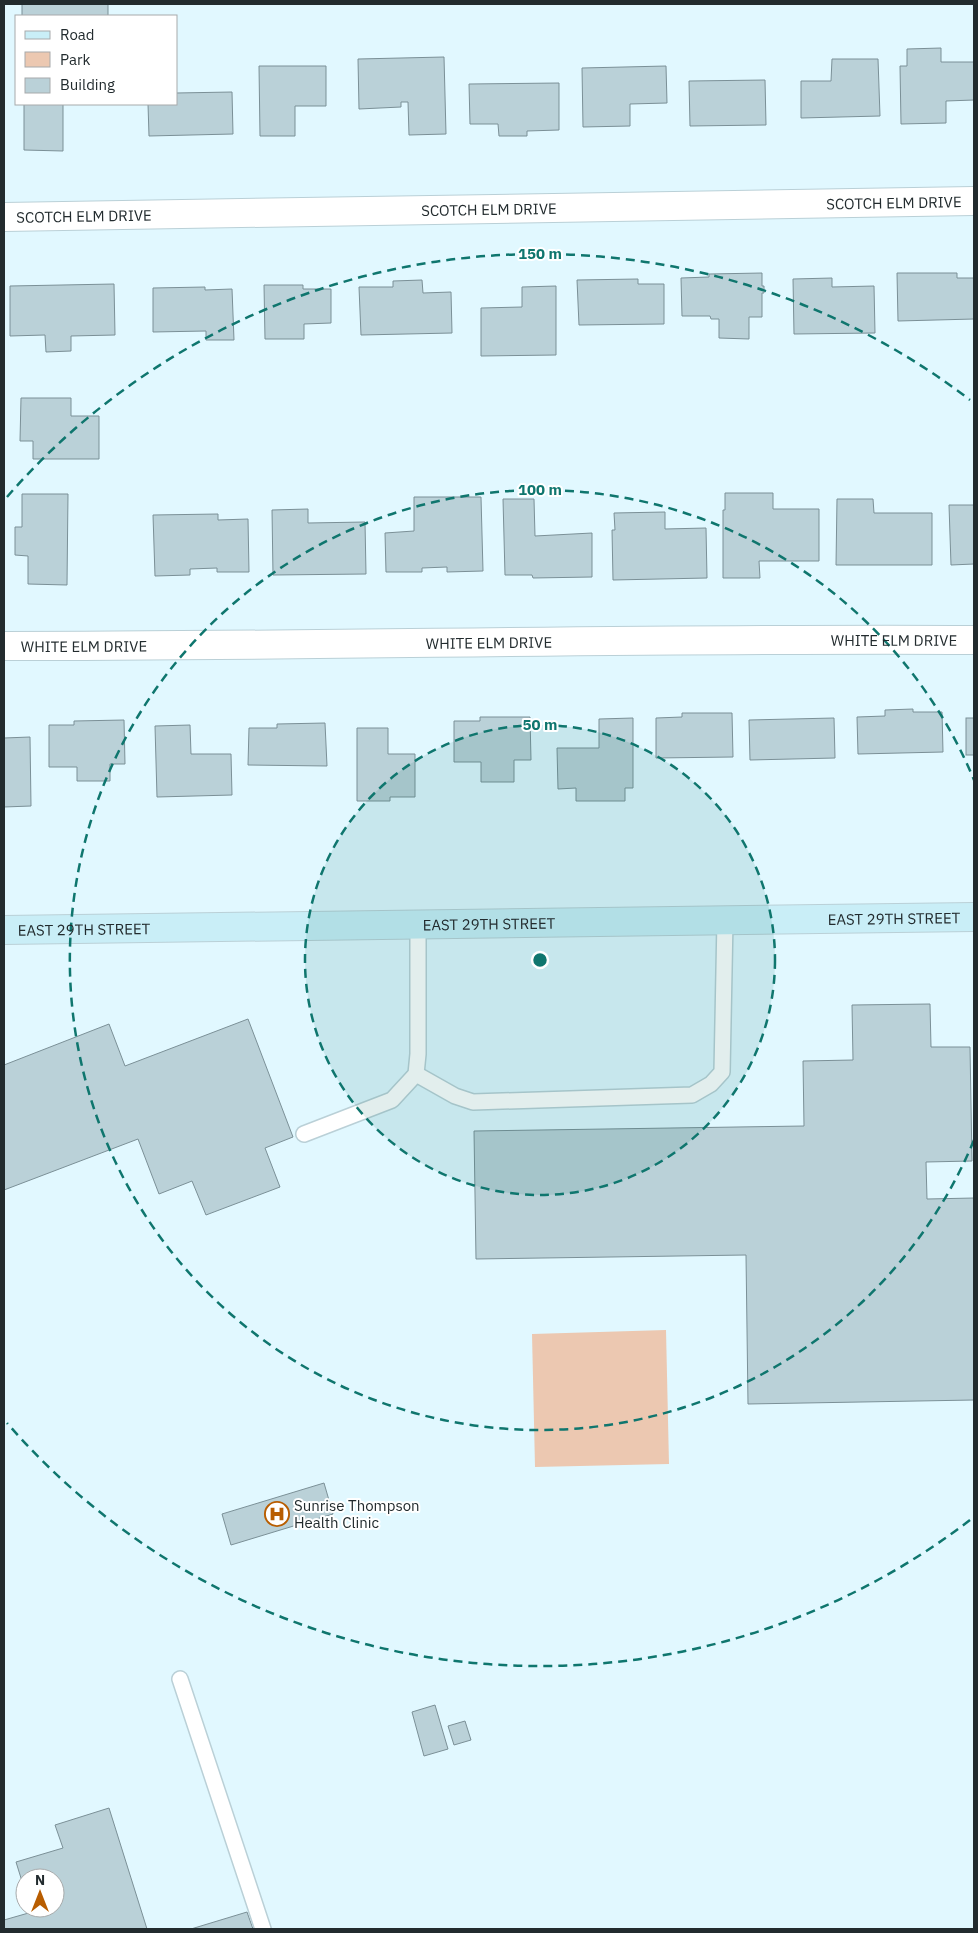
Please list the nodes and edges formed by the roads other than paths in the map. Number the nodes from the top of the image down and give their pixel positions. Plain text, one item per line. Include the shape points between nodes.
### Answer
1 (974, 201) edge
2 (4, 217) edge
3 (974, 640) edge
4 (4, 646) edge
5 (974, 917) edge
6 (725, 920) junction
7 (418, 924) junction
8 (4, 930) edge
9 (416, 1074) junction
10 (304, 1134) dead end
11 (180, 1679) dead end
12 (262, 1929) edge

1 - 2 street, SCOTCH ELM DRIVE
3 - 4 street, WHITE ELM DRIVE
5 - 6 main road, EAST 29TH STREET
6 - 7 main road, EAST 29TH STREET
6 - 9 lane via 722,1072 711,1084 692,1095 473,1102 455,1096
7 - 8 main road, EAST 29TH STREET
7 - 9 lane
9 - 10 lane via 392,1100
11 - 12 lane

